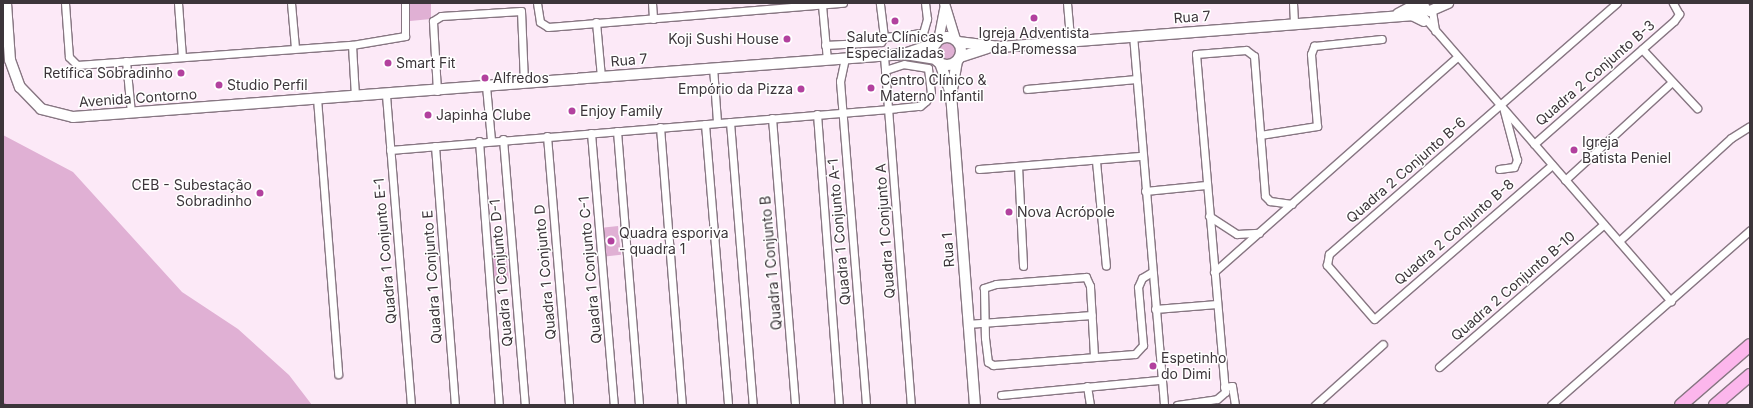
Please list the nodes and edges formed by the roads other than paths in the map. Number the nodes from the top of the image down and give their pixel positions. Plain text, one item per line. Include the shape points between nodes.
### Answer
1 (6, 3) edge
2 (65, 3) edge
3 (178, 3) edge
4 (291, 3) edge
5 (405, 3) edge
6 (537, 3) edge
7 (652, 3) edge
8 (843, 3) edge
9 (880, 3) edge
10 (925, 3) edge
11 (1067, 3) edge
12 (1293, 3) edge
13 (1448, 3) edge
14 (1617, 3) edge
15 (1673, 3) edge
16 (944, 4) edge
17 (822, 5) junction
18 (766, 6) edge
19 (1425, 7) edge
20 (1396, 15) junction
21 (1412, 15) junction
22 (654, 19) junction
23 (1424, 21) junction
24 (596, 22) junction
25 (1294, 24) junction
26 (1436, 33) junction
27 (1133, 35) junction
28 (884, 37) junction
29 (1382, 39) dead end
30 (956, 40) junction
31 (937, 41) junction
32 (1070, 41) junction
33 (352, 45) junction
34 (825, 45) junction
35 (990, 47) junction
36 (295, 48) junction
37 (1642, 49) junction
38 (905, 54) junction
39 (884, 56) junction
40 (182, 57) junction
41 (845, 58) junction
42 (1457, 58) junction
43 (958, 59) junction
44 (827, 60) junction
45 (126, 61) junction
46 (938, 61) junction
47 (713, 67) junction
48 (885, 70) junction
49 (601, 77) junction
50 (1136, 79) junction
51 (1672, 82) junction
52 (524, 83) junction
53 (486, 86) junction
54 (1027, 88) dead end
55 (437, 91) junction
56 (951, 94) junction
57 (386, 95) junction
58 (355, 96) junction
59 (317, 98) junction
60 (1502, 108) junction
61 (1697, 108) dead end
62 (888, 109) junction
63 (843, 112) junction
64 (131, 113) junction
65 (817, 114) junction
66 (772, 118) junction
67 (717, 122) junction
68 (730, 122) junction
69 (704, 124) junction
70 (1750, 126) edge
71 (660, 127) junction
72 (617, 131) junction
73 (592, 133) junction
74 (1260, 135) junction
75 (547, 136) junction
76 (503, 139) junction
77 (491, 140) junction
78 (480, 141) junction
79 (1534, 144) junction
80 (435, 146) junction
81 (390, 150) junction
82 (1142, 156) junction
83 (1096, 161) junction
84 (1552, 165) junction
85 (1018, 166) junction
86 (979, 169) dead end
87 (1499, 169) dead end
88 (1565, 180) junction
89 (1206, 185) junction
90 (1145, 191) junction
91 (1292, 204) junction
92 (1209, 216) junction
93 (1604, 224) junction
94 (1750, 230) edge
95 (1259, 234) junction
96 (1619, 241) junction
97 (1023, 266) dead end
98 (1106, 266) dead end
99 (1152, 272) junction
100 (1214, 272) junction
101 (1671, 300) junction
102 (1217, 304) junction
103 (1155, 309) junction
104 (1092, 315) junction
105 (1374, 319) joint
106 (967, 324) junction
107 (984, 325) junction
108 (1383, 344) dead end
109 (1750, 345) edge
110 (1094, 356) junction
111 (1439, 367) dead end
112 (338, 374) dead end
113 (1750, 374) edge
114 (1161, 380) junction
115 (1087, 386) junction
116 (1224, 387) junction
117 (1001, 395) dead end
118 (1218, 402) edge
119 (411, 405) edge
120 (454, 405) edge
121 (499, 405) edge
122 (525, 405) edge
123 (569, 405) edge
124 (614, 405) edge
125 (639, 405) edge
126 (682, 405) edge
127 (728, 405) edge
128 (753, 405) edge
129 (795, 405) edge
130 (839, 405) edge
131 (866, 405) edge
132 (911, 405) edge
133 (975, 405) edge
134 (1090, 405) edge
135 (1164, 405) edge
136 (1177, 405) edge
137 (1235, 405) edge
138 (1315, 405) edge
139 (1551, 405) edge
140 (1681, 405) edge
141 (1715, 405) edge

1 - 64 main road, Avenida Contorno via 13,71 34,104 49,113 73,117
2 - 45 street via 69,58 81,66
3 - 40 street
4 - 36 street
5 - 33 street via 406,36
6 - 24 street via 540,22 548,27
7 - 22 street
8 - 17 street
9 - 28 street
10 - 28 street via 927,19 923,33
11 - 32 street
12 - 25 street
13 - 19 main road
14 - 60 street
15 - 37 street, Quadra 2 Conjunto B-3 via 1679,14
16 - 30 street
16 - 31 street
17 - 18 street
17 - 34 street
18 - 22 street
19 - 20 main road, Rua 7
19 - 21 main road, Rua 7
19 - 23 street
19 - 26 street
20 - 21 main road, Rua 7
20 - 25 main road, Rua 7
21 - 23 main road
22 - 24 street
23 - 26 street
24 - 49 street
25 - 27 main road, Rua 7
26 - 42 street
27 - 32 main road, Rua 7
27 - 50 street
28 - 34 street via 878,43
29 - 74 street via 1314,46 1311,54 1317,126
30 - 31 main road via 946,37
30 - 35 main road, Rua 7
30 - 43 main road
31 - 38 main road, Rua 7
31 - 46 main road
32 - 35 main road, Rua 7
33 - 36 street
33 - 58 street
34 - 44 street
35 - 43 main road, Rua 7
36 - 40 street
37 - 51 street
37 - 79 street, Quadra 2 Conjunto B-3
38 - 39 main road, Rua 7
38 - 46 main road, Rua 7
39 - 41 main road, Rua 7
39 - 48 street, Quadra 1 Conjunto A
40 - 45 street
41 - 44 main road, Rua 7
41 - 63 street, Quadra 1 Conjunto A-1 via 840,81
42 - 60 street
42 - 91 street
43 - 46 main road via 949,65
43 - 56 main road, Rua 1
44 - 47 main road, Rua 7
45 - 64 street
46 - 56 main road, Rua 1
47 - 49 main road, Rua 7
47 - 67 street
48 - 62 street, Quadra 1 Conjunto A
48 - 62 street via 919,63 928,68 932,80 931,93 920,106
49 - 52 main road, Rua 7
50 - 54 street
50 - 82 street
51 - 61 street
51 - 88 street
52 - 53 main road, Rua 7
52 - 55 street via 521,11 441,16 433,21
53 - 55 main road, Rua 7
53 - 77 street
55 - 57 main road, Rua 7
56 - 106 main road, Rua 1
57 - 58 main road, Rua 7
57 - 81 street, Quadra 1 Conjunto E-1
58 - 59 main road, Avenida Contorno
59 - 64 main road, Avenida Contorno
59 - 112 street
60 - 79 street
60 - 87 street via 1517,160 1510,169
60 - 105 street, Quadra 2 Conjunto B-6 via 1329,254 1327,266
62 - 63 street
62 - 132 street, Quadra 1 Conjunto A
63 - 65 street
63 - 131 street, Quadra 1 Conjunto A-1
65 - 66 street
65 - 130 street, Quadra 1 Conjunto A-1
66 - 68 street
66 - 129 street, Quadra 1 Conjunto B
67 - 68 street
67 - 69 street
68 - 128 street
69 - 71 street
69 - 127 street
70 - 96 street via 1731,138
71 - 72 street
71 - 126 street
72 - 73 street
72 - 125 street
73 - 75 street
73 - 124 street, Quadra 1 Conjunto C-1
74 - 89 street via 1254,56 1250,51 1196,54
74 - 91 street via 1265,196 1270,201
75 - 76 street
75 - 123 street, Quadra 1 Conjunto D
76 - 77 street
76 - 122 street, Quadra 1 Conjunto D-1
77 - 78 street
78 - 80 street
78 - 121 street, Quadra 1 Conjunto D-1
79 - 84 street
80 - 81 street
80 - 120 street, Quadra 1 Conjunto E
81 - 119 street, Quadra 1 Conjunto E-1
82 - 83 street
82 - 90 street
83 - 85 street
83 - 98 street
84 - 88 street
84 - 105 street, Quadra 2 Conjunto B-8
85 - 86 street
85 - 97 street
88 - 93 street
89 - 90 street
89 - 92 street
90 - 99 street
91 - 95 street
92 - 95 street via 1234,232
92 - 100 street
93 - 96 street
93 - 111 street, Quadra 2 Conjunto B-10
94 - 101 street
95 - 100 street
96 - 101 street
99 - 103 street
99 - 110 street via 1142,278 1138,287 1142,349 1135,354
100 - 102 street
101 - 139 street
102 - 103 street
102 - 116 street
103 - 114 street
104 - 107 street
104 - 107 street via 1088,280 1078,276 989,285 982,291
104 - 110 street
106 - 107 street
106 - 133 main road, Rua 1
107 - 110 street via 988,362 993,365
108 - 138 street
109 - 140 highway
113 - 141 highway
114 - 115 street
114 - 135 street
115 - 117 street
115 - 134 street
116 - 118 street via 1224,395
116 - 137 street via 1232,386
118 - 136 street

